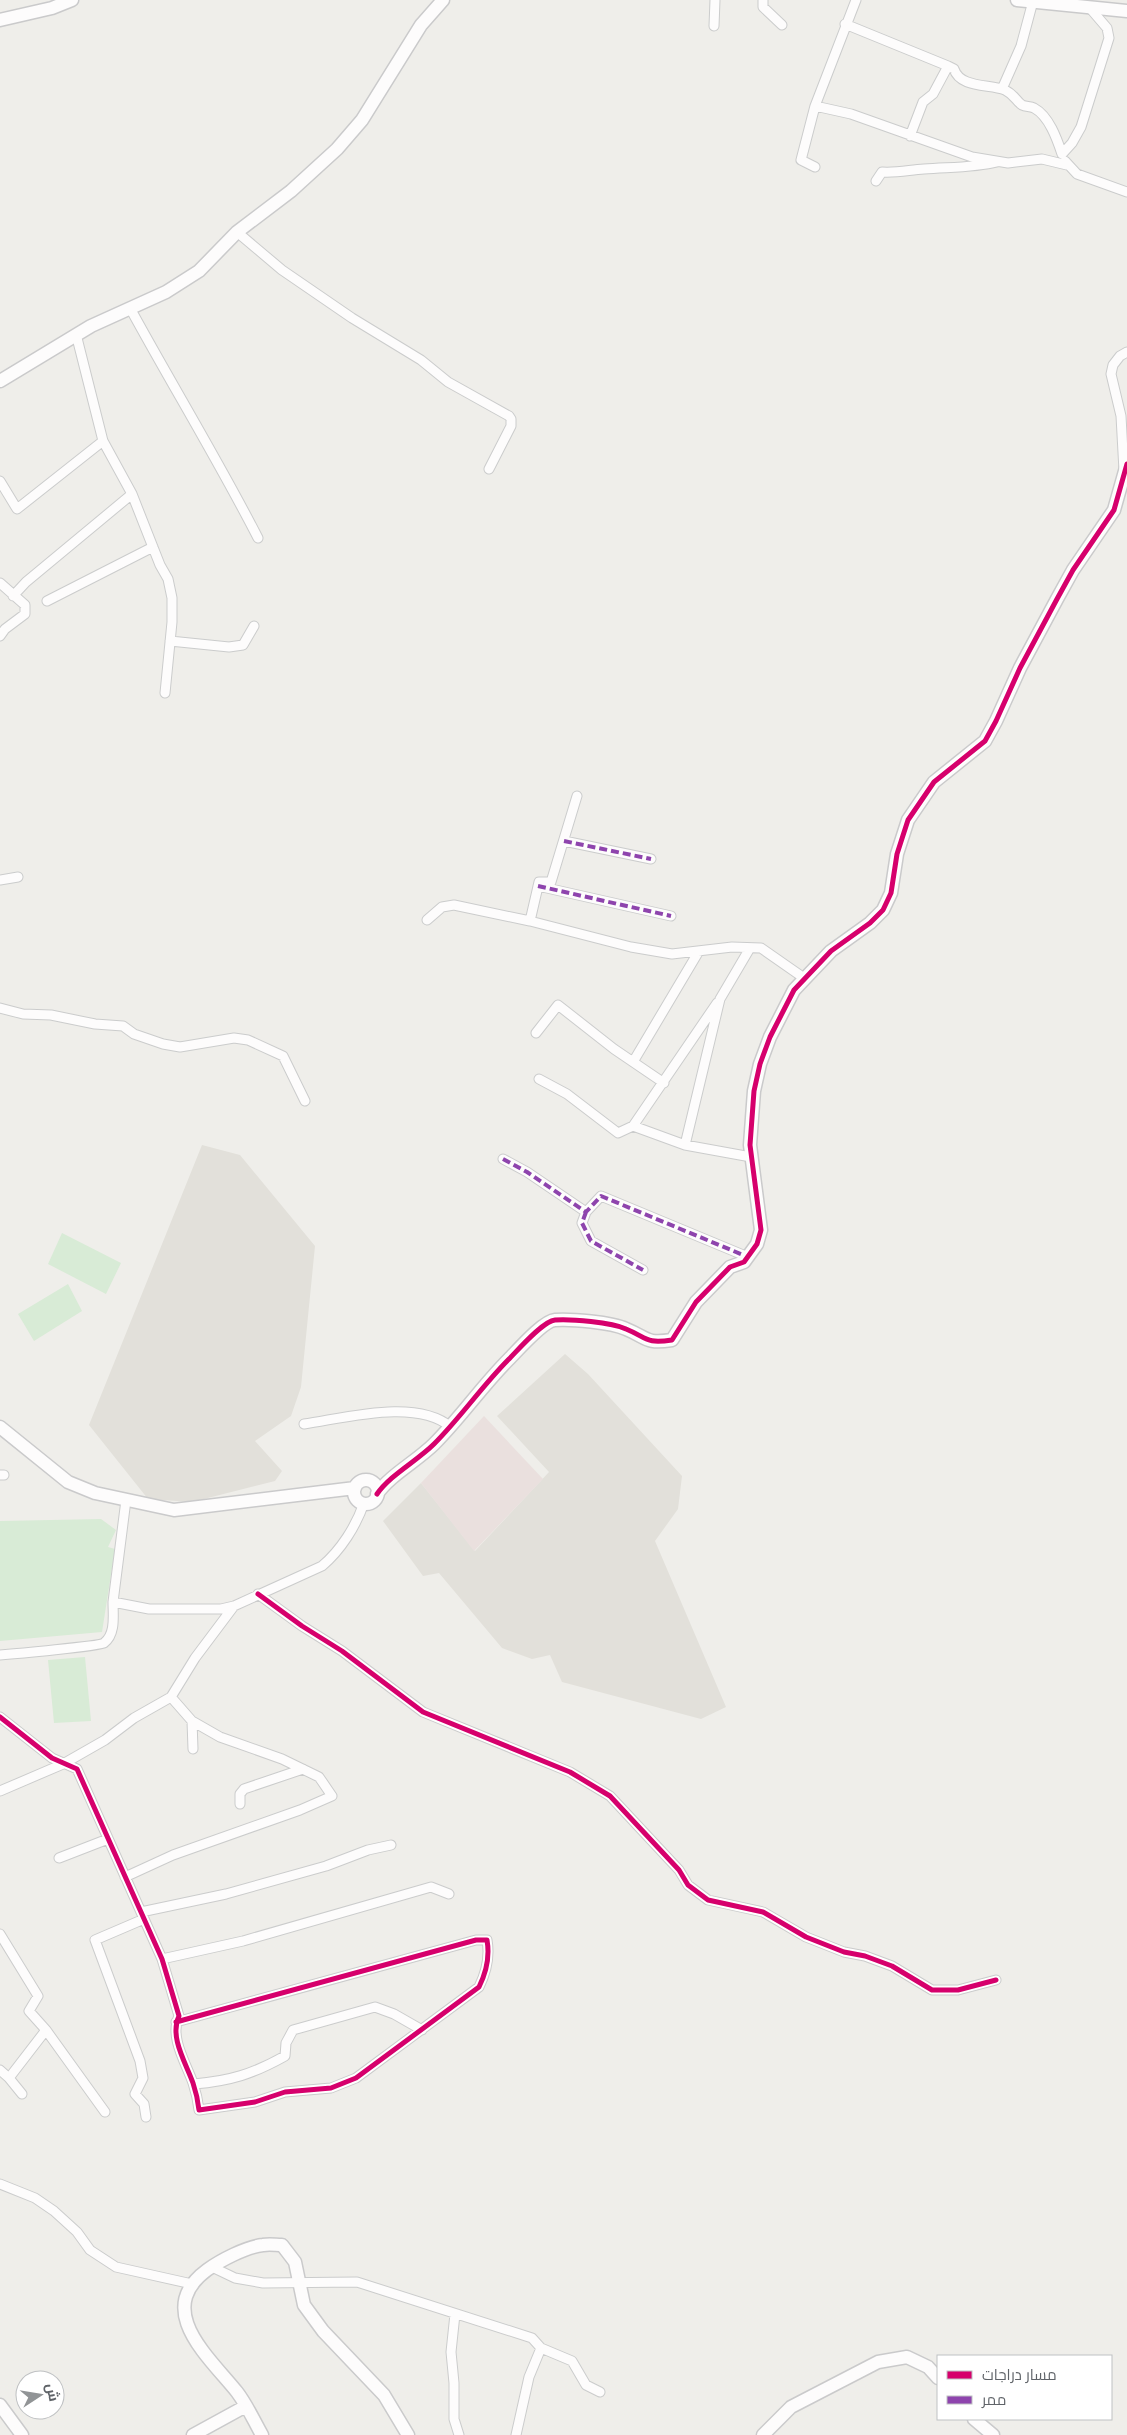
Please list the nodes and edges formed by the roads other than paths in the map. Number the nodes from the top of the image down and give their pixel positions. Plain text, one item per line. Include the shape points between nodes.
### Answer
1 (72, 0) edge
2 (443, 0) edge
3 (715, 0) edge
4 (763, 0) edge
5 (856, 0) edge
6 (1017, 0) edge
7 (1033, 2) junction
8 (1089, 7) junction
9 (1124, 12) edge
10 (0, 20) edge
11 (845, 24) junction
12 (782, 25) dead end
13 (714, 26) dead end
14 (948, 66) junction
15 (1002, 89) junction
16 (815, 106) junction
17 (910, 136) junction
18 (1062, 154) junction
19 (997, 162) junction
20 (1067, 165) junction
21 (815, 167) dead end
22 (876, 180) dead end
23 (1127, 192) edge
24 (237, 232) junction
25 (130, 308) junction
26 (76, 334) junction
27 (1127, 352) edge
28 (0, 381) edge
29 (103, 441) junction
30 (1126, 468) edge
31 (489, 469) dead end
32 (0, 481) edge
33 (132, 494) junction
34 (258, 538) dead end
35 (153, 547) junction
36 (0, 583) edge
37 (13, 596) junction
38 (47, 601) dead end
39 (254, 626) dead end
40 (0, 636) edge
41 (170, 641) junction
42 (165, 693) dead end
43 (578, 796) dead end
44 (564, 841) junction
45 (651, 859) dead end
46 (18, 878) dead end
47 (0, 880) edge
48 (538, 886) junction
49 (671, 916) dead end
50 (427, 920) dead end
51 (530, 921) junction
52 (750, 948) junction
53 (699, 951) junction
54 (804, 978) junction
55 (720, 999) junction
56 (0, 1008) edge
57 (536, 1033) dead end
58 (633, 1062) junction
59 (539, 1079) dead end
60 (664, 1082) junction
61 (304, 1102) dead end
62 (633, 1126) junction
63 (685, 1145) junction
64 (751, 1157) junction
65 (503, 1159) dead end
66 (586, 1212) junction
67 (748, 1257) junction
68 (642, 1270) dead end
69 (304, 1424) dead end
70 (0, 1427) edge
71 (451, 1427) junction
72 (355, 1488) junction
73 (375, 1488) junction
74 (126, 1500) junction
75 (364, 1503) junction
76 (258, 1594) junction
77 (113, 1602) junction
78 (234, 1606) junction
79 (0, 1655) edge
80 (171, 1697) junction
81 (0, 1717) edge
82 (192, 1721) junction
83 (193, 1749) dead end
84 (63, 1764) junction
85 (303, 1769) junction
86 (0, 1791) edge
87 (240, 1804) dead end
88 (108, 1839) junction
89 (391, 1844) dead end
90 (59, 1858) dead end
91 (125, 1876) junction
92 (449, 1894) dead end
93 (142, 1916) junction
94 (0, 1934) edge
95 (162, 1959) junction
96 (996, 1980) dead end
97 (176, 2022) junction
98 (46, 2030) junction
99 (422, 2030) junction
100 (0, 2070) edge
101 (9, 2078) junction
102 (194, 2084) junction
103 (22, 2094) dead end
104 (105, 2112) dead end
105 (146, 2117) dead end
106 (0, 2184) edge
107 (212, 2267) junction
108 (298, 2281) junction
109 (192, 2284) junction
110 (455, 2314) junction
111 (541, 2348) junction
112 (937, 2377) edge
113 (600, 2392) dead end
114 (0, 2405) edge
115 (246, 2406) junction
116 (975, 2420) edge
117 (22, 2435) edge
118 (193, 2435) edge
119 (262, 2435) edge
120 (408, 2435) edge
121 (458, 2435) edge
122 (516, 2435) edge
123 (763, 2435) edge
124 (993, 2435) edge

1 - 10 street
2 - 24 street via 421,25 362,120 337,150
3 - 13 street
4 - 12 street via 763,7
5 - 11 street
6 - 7 street
7 - 8 street
7 - 15 street via 1021,46
8 - 9 street
8 - 18 street via 1107,28 1110,38 1081,127
11 - 14 street
11 - 16 street
14 - 15 street via 962,80
14 - 17 street via 933,94 922,102
15 - 18 street via 1044,117 1057,138
16 - 17 street via 851,114
16 - 21 street via 801,160
17 - 19 street
18 - 20 street
19 - 20 street via 1042,159
19 - 22 street via 882,172
20 - 23 street via 1077,174
24 - 25 street via 199,271 166,292
24 - 31 street via 282,270 352,318 421,360 448,382 509,416 511,426
25 - 26 street
25 - 34 street
26 - 28 street
26 - 29 street
27 - 30 street via 1112,365 1111,374 1121,416
29 - 32 street via 17,509
29 - 33 street
30 - 54 street via 1114,510 1073,570 985,741 934,782 908,820 897,854 891,893 883,910 831,951
33 - 35 street
33 - 37 street
35 - 38 street
35 - 41 street via 168,579 172,598
36 - 37 street
37 - 40 street via 25,606 25,614
39 - 41 street via 244,646
41 - 42 street
43 - 44 street
44 - 45 street
44 - 48 street via 551,882 539,882
46 - 47 street
48 - 49 street
48 - 51 street
50 - 51 street via 442,907 454,905
51 - 53 street via 630,947 672,954
52 - 53 street
52 - 54 street via 761,948
52 - 55 street
53 - 58 street
54 - 64 street via 794,990 760,1064 751,1116
55 - 60 street via 692,1036
55 - 63 street
56 - 61 street via 23,1014 123,1026 152,1041 180,1047 234,1038 248,1040 283,1056
57 - 58 street via 558,1005
58 - 60 street
59 - 62 street via 568,1094 618,1133
60 - 62 street
62 - 63 street
63 - 64 street
64 - 67 street via 761,1230
65 - 66 street
66 - 67 street via 601,1196
66 - 68 street via 582,1223 591,1241
67 - 71 street via 730,1267 696,1302 672,1340 656,1342 640,1338 626,1328 587,1321 552,1320 497,1371
69 - 71 street via 405,1411 442,1420
70 - 74 street via 68,1482 95,1493
71 - 73 street via 422,1456
72 - 73 street via 360,1481
72 - 74 street via 174,1510
72 - 75 street via 357,1499
73 - 75 street via 373,1501
74 - 77 street
75 - 76 street via 354,1526 328,1561
76 - 78 street
76 - 96 street via 423,1712 570,1772 610,1796 679,1870 688,1885 708,1900 763,1912 806,1937 892,1966 932,1990 958,1990
77 - 78 street via 149,1609 203,1610
77 - 79 street via 113,1628 109,1638 98,1646
78 - 80 street via 194,1658
80 - 82 street
80 - 84 street
81 - 84 street
82 - 83 street
82 - 85 street via 220,1737
84 - 86 street
84 - 88 street via 77,1769
85 - 87 street via 244,1789 240,1794
85 - 91 street via 319,1777 332,1796
88 - 90 street
88 - 91 street
89 - 93 street via 326,1866
91 - 93 street
92 - 95 street via 432,1887 243,1941
93 - 95 street
93 - 105 street via 94,1940 140,2061 143,2078 135,2094 144,2104
94 - 98 street via 38,1996 29,2011
95 - 97 street via 179,2016
97 - 99 street via 476,1940 487,1940 486,1972 480,1986
97 - 102 street via 178,2046
98 - 101 street
98 - 104 street
99 - 102 street via 375,2007 293,2030 286,2043 285,2056 268,2066 227,2081
99 - 102 street via 356,2078 332,2088 285,2092 255,2102 199,2110
100 - 101 street
101 - 103 street
106 - 109 street via 35,2198 54,2211 77,2232 90,2250 116,2267
107 - 108 street via 235,2278 263,2282
107 - 108 street via 262,2245 282,2245 295,2262
107 - 109 street
108 - 110 street via 357,2282
108 - 120 street via 304,2305 323,2331 384,2395
109 - 115 street via 186,2294 184,2318 196,2344
110 - 111 street via 532,2338
110 - 121 street via 451,2352 454,2419
111 - 113 street via 572,2361 586,2385
111 - 122 street via 529,2377
112 - 123 street via 928,2367 907,2357 878,2362 791,2407
114 - 117 street
115 - 118 street
115 - 119 street
116 - 124 street

